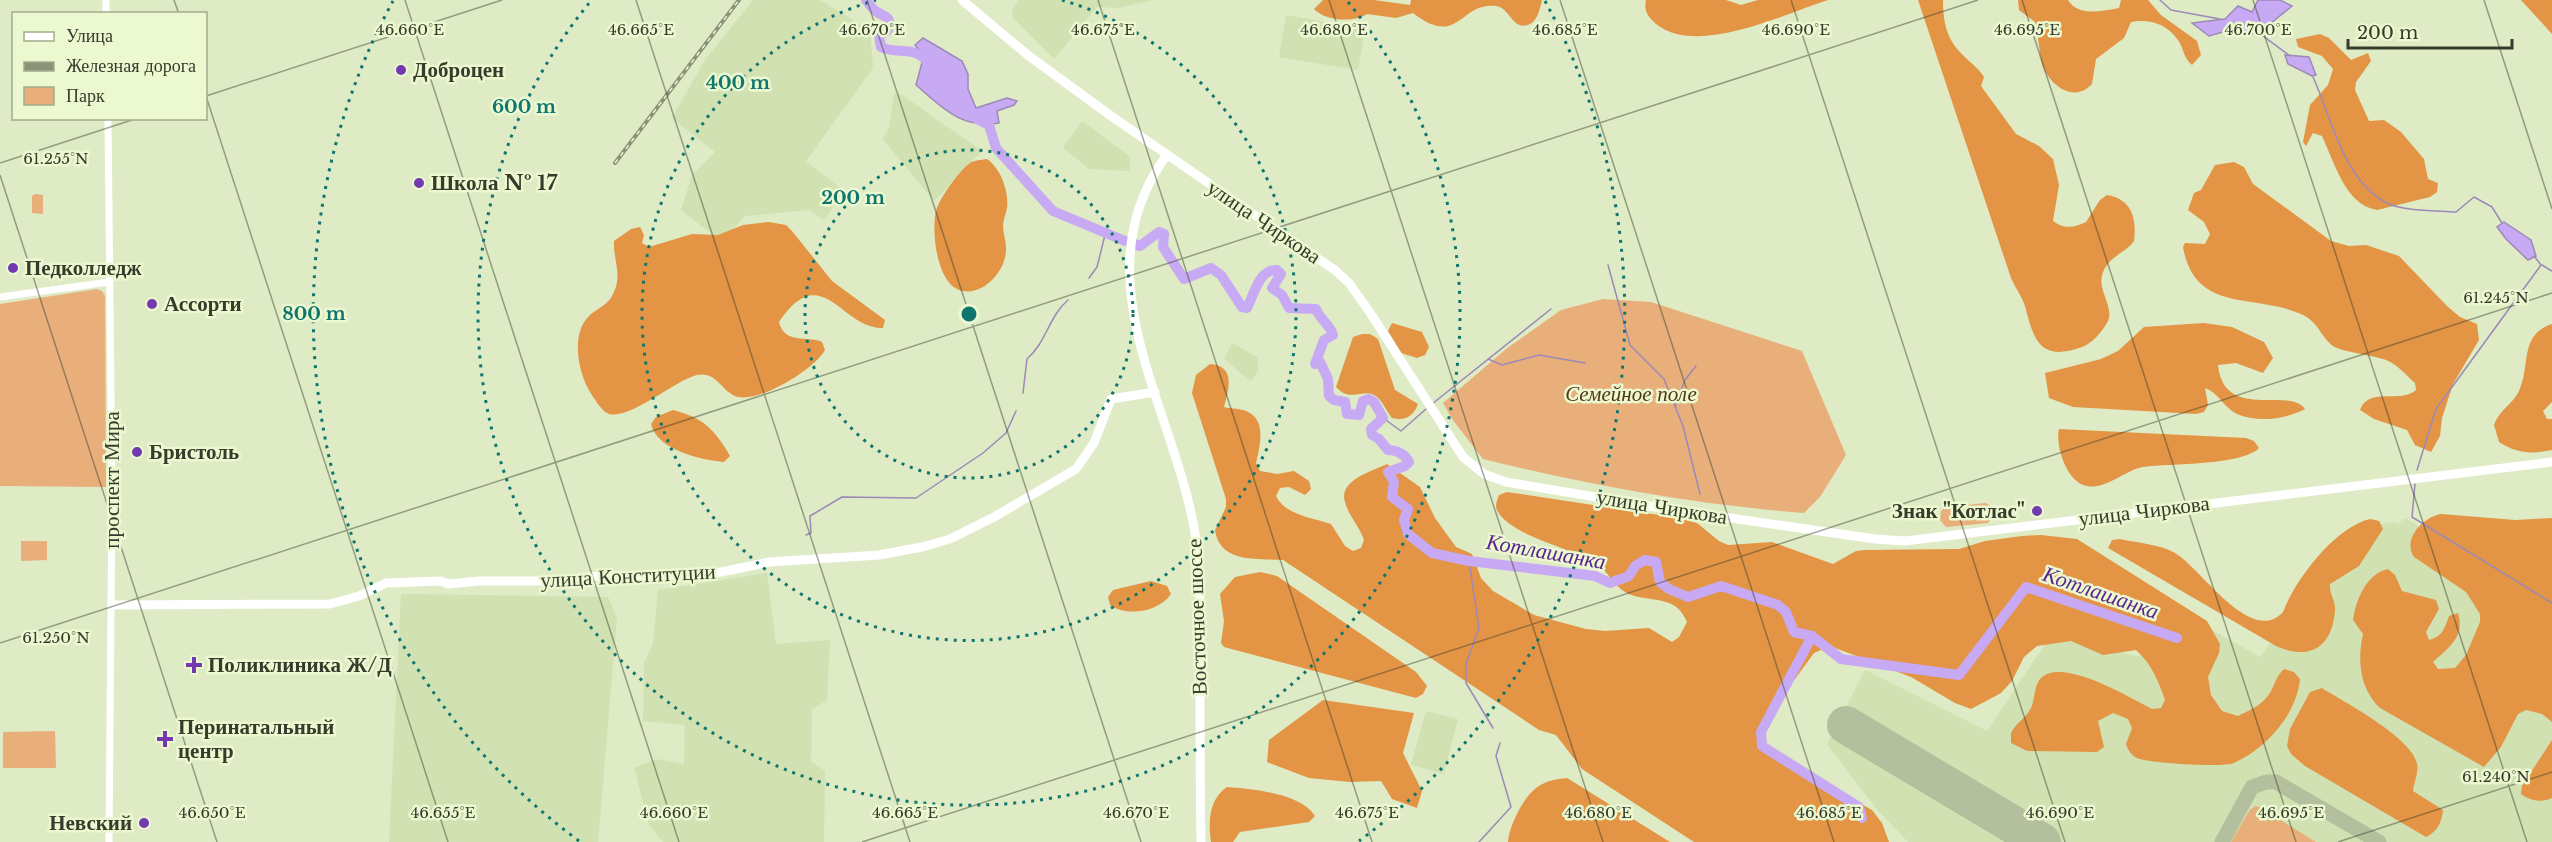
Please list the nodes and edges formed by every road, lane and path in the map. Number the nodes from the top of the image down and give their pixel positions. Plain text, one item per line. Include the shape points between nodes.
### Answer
1 (962, 0) edge
2 (108, 120) edge
3 (1166, 156) junction
4 (109, 282) junction
5 (0, 297) edge
6 (1155, 392) junction
7 (2552, 462) edge
8 (112, 605) junction
9 (109, 842) edge
10 (1201, 842) edge

1 - 3 main road, улица Чиркова via 1029,57
2 - 4 street, проспект Мира
3 - 6 main road, Восточное шоссе via 1146,186 1129,250 1130,294
3 - 7 main road, улица Чиркова via 1320,259 1349,283 1463,457 1484,474 1506,482 1666,509 1905,541
4 - 5 street
4 - 8 street, проспект Мира
6 - 8 main road, улица Конституции via 1110,399 1088,456 1061,480 950,539 922,547 879,555 769,562 711,574 386,583 330,604
6 - 10 main road, Восточное шоссе via 1189,502 1198,555
8 - 9 street, проспект Мира

